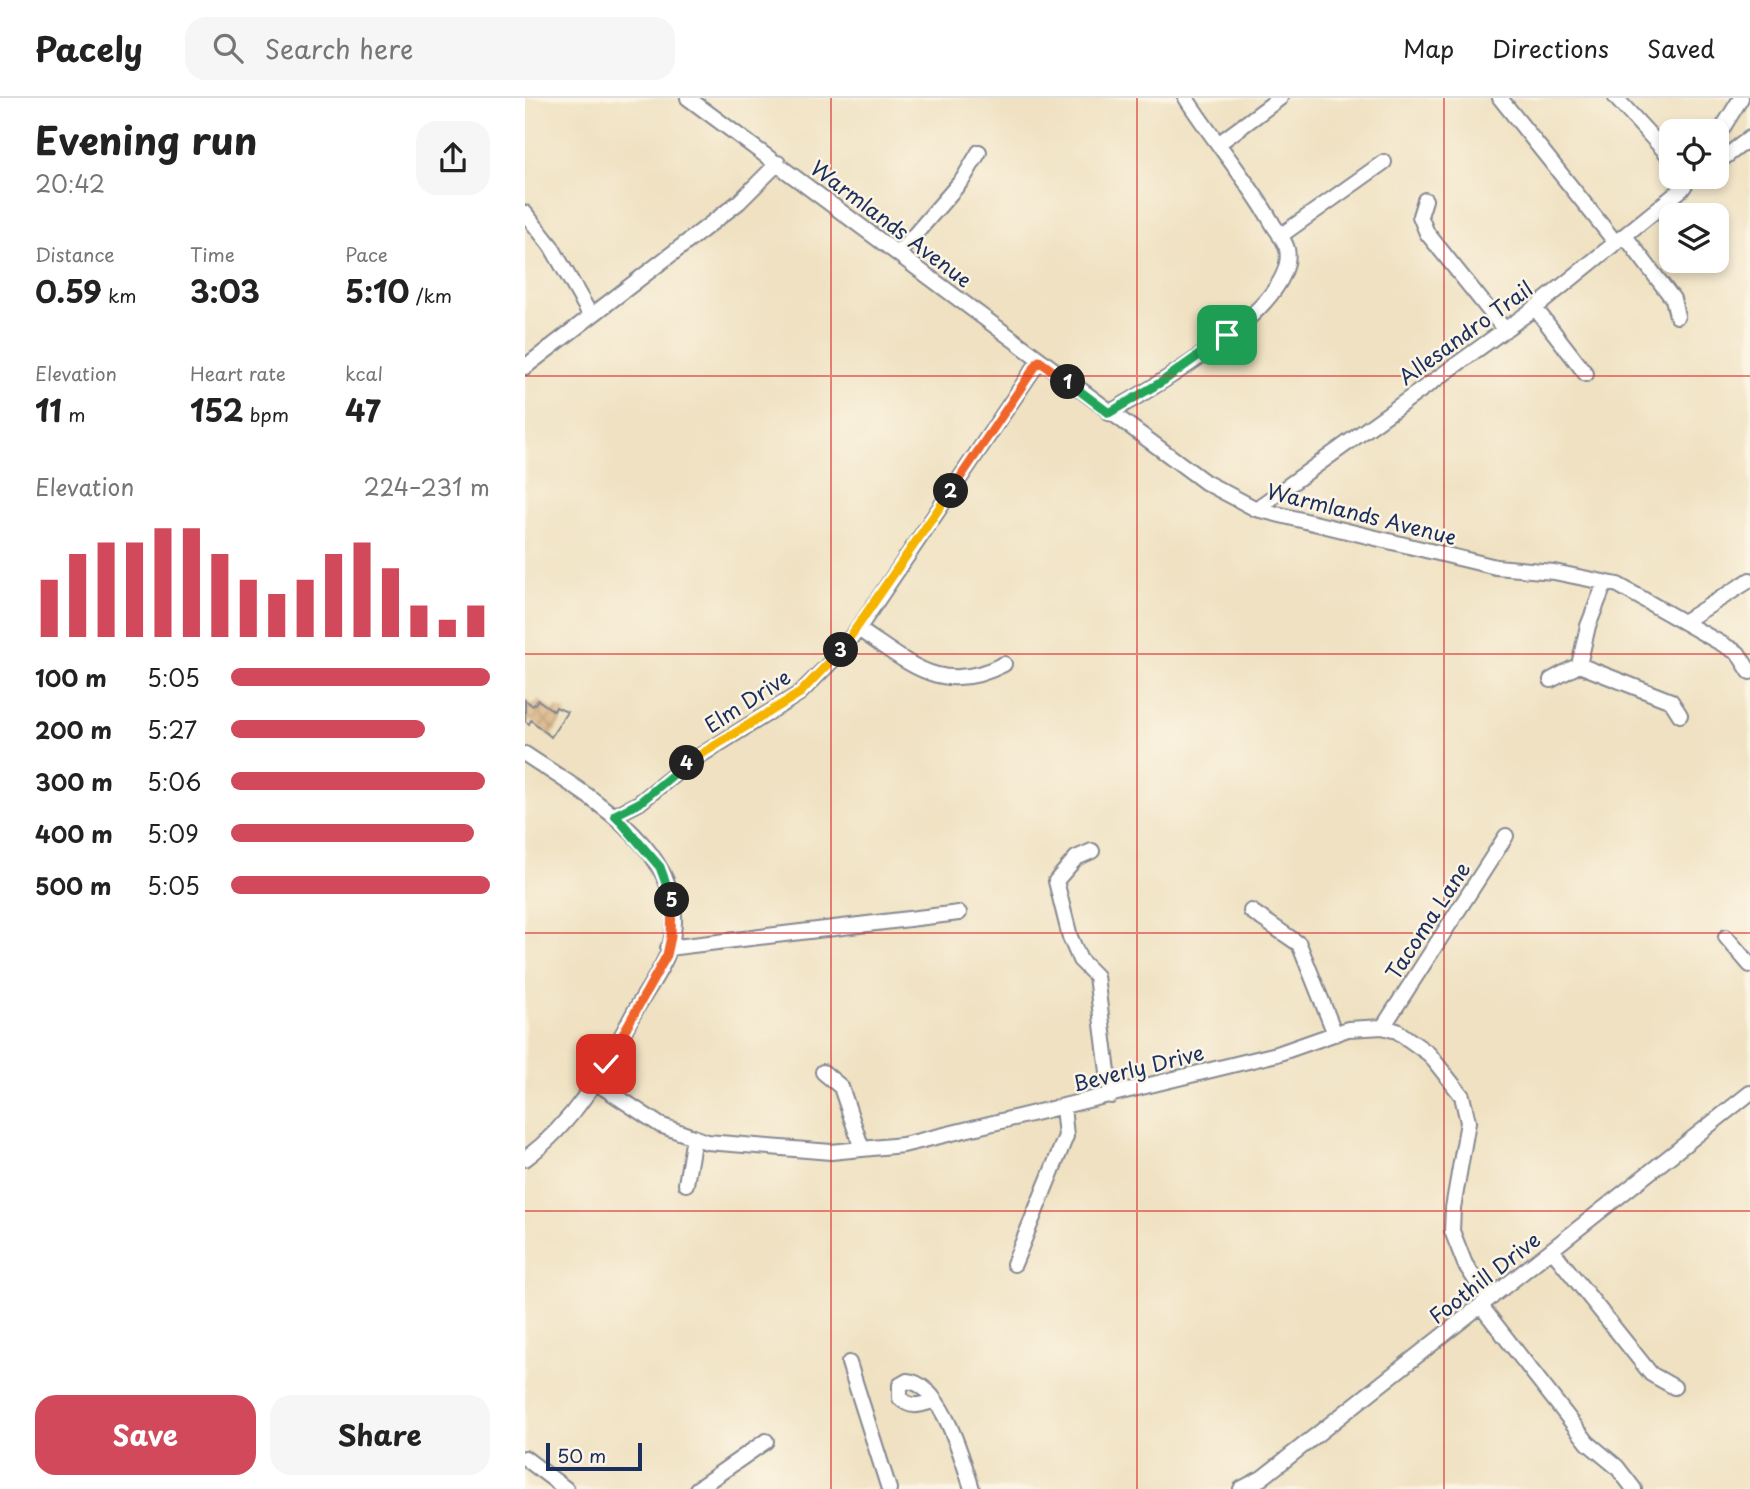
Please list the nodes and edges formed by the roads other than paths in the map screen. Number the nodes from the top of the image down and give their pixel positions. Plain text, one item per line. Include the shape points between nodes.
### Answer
1 (688, 98) edge
2 (1186, 98) edge
3 (1280, 98) edge
4 (1500, 98) edge
5 (1616, 98) edge
6 (1741, 98) edge
7 (1728, 119) edge
8 (1750, 138) edge
9 (1218, 144) junction
10 (1659, 145) edge
11 (979, 152) dead end
12 (1729, 154) edge
13 (1384, 162) dead end
14 (778, 163) junction
15 (1679, 189) edge
16 (1425, 200) dead end
17 (525, 212) edge
18 (1280, 236) junction
19 (1620, 239) junction
20 (898, 254) junction
21 (1535, 307) junction
22 (591, 316) junction
23 (1677, 316) dead end
24 (1504, 330) junction
25 (1039, 361) junction
26 (525, 367) edge
27 (1586, 374) dead end
28 (1109, 413) junction
29 (1256, 509) junction
30 (1750, 580) edge
31 (1605, 583) junction
32 (1685, 621) junction
33 (858, 629) junction
34 (1005, 664) dead end
35 (1579, 665) junction
36 (1750, 672) edge
37 (1551, 680) dead end
38 (1680, 715) dead end
39 (525, 754) edge
40 (615, 815) junction
41 (1506, 836) dead end
42 (1093, 851) dead end
43 (1251, 911) dead end
44 (959, 913) dead end
45 (1726, 937) dead end
46 (668, 948) junction
47 (1750, 965) edge
48 (1383, 1027) junction
49 (1335, 1034) junction
50 (823, 1072) dead end
51 (595, 1082) junction
52 (1750, 1093) edge
53 (1111, 1096) junction
54 (1063, 1107) junction
55 (694, 1137) junction
56 (862, 1149) junction
57 (525, 1159) edge
58 (686, 1184) dead end
59 (1552, 1250) junction
60 (1014, 1264) dead end
61 (1486, 1301) junction
62 (849, 1363) dead end
63 (1674, 1387) dead end
64 (933, 1401) dead end
65 (766, 1441) dead end
66 (525, 1458) edge
67 (703, 1487) edge
68 (566, 1489) edge
69 (889, 1489) edge
70 (972, 1489) edge
71 (1241, 1489) edge
72 (1634, 1489) edge

1 - 14 street, Warmlands Avenue
2 - 9 street
3 - 9 street
4 - 19 street
5 - 10 street
6 - 7 street
8 - 12 street
9 - 18 street
11 - 20 street via 963,179
13 - 18 street
14 - 20 street, Warmlands Avenue
14 - 22 street via 739,201
15 - 19 street, Allesandro Trail
16 - 24 street via 1420,216 1427,233
17 - 22 street via 551,246
18 - 28 street via 1287,248 1287,266 1261,307 1163,381
19 - 21 street, Allesandro Trail
19 - 23 street via 1673,299
20 - 25 street, Warmlands Avenue
21 - 24 street, Allesandro Trail
21 - 27 street
22 - 26 street
24 - 29 street, Allesandro Trail
25 - 28 street, Warmlands Avenue
25 - 33 street, Elm Drive
28 - 29 street, Warmlands Avenue via 1205,482
29 - 31 street, Warmlands Avenue via 1496,567
30 - 32 street
31 - 32 street, Warmlands Avenue via 1618,585
31 - 35 street
32 - 36 street, Warmlands Avenue via 1738,653
33 - 34 street via 929,675 972,678
33 - 40 street, Elm Drive via 800,693
35 - 37 street
35 - 38 street via 1671,701
39 - 40 street
40 - 46 street via 660,867 673,905
41 - 48 street, Tacoma Lane
42 - 53 street via 1076,858 1056,881 1070,937 1080,960 1096,976
43 - 49 street via 1299,944
44 - 46 street
45 - 47 street
46 - 51 street
48 - 49 street, Beverly Drive
48 - 61 street via 1397,1031 1429,1054 1462,1097 1468,1122 1453,1231
49 - 53 street, Beverly Drive via 1277,1054
50 - 56 street via 841,1087
51 - 55 street, Beverly Drive via 660,1125
51 - 57 street via 576,1112
52 - 59 street, Foothill Drive
53 - 54 street, Beverly Drive
54 - 56 street, Beverly Drive via 902,1145
54 - 60 street via 1066,1136
55 - 56 street, Beverly Drive via 706,1142 831,1152
55 - 58 street
59 - 61 street, Foothill Drive
59 - 63 street via 1651,1374
61 - 71 street, Foothill Drive via 1262,1478
61 - 72 street via 1588,1443 1617,1466
62 - 69 street
64 - 70 street via 953,1432
65 - 67 street
66 - 68 street

